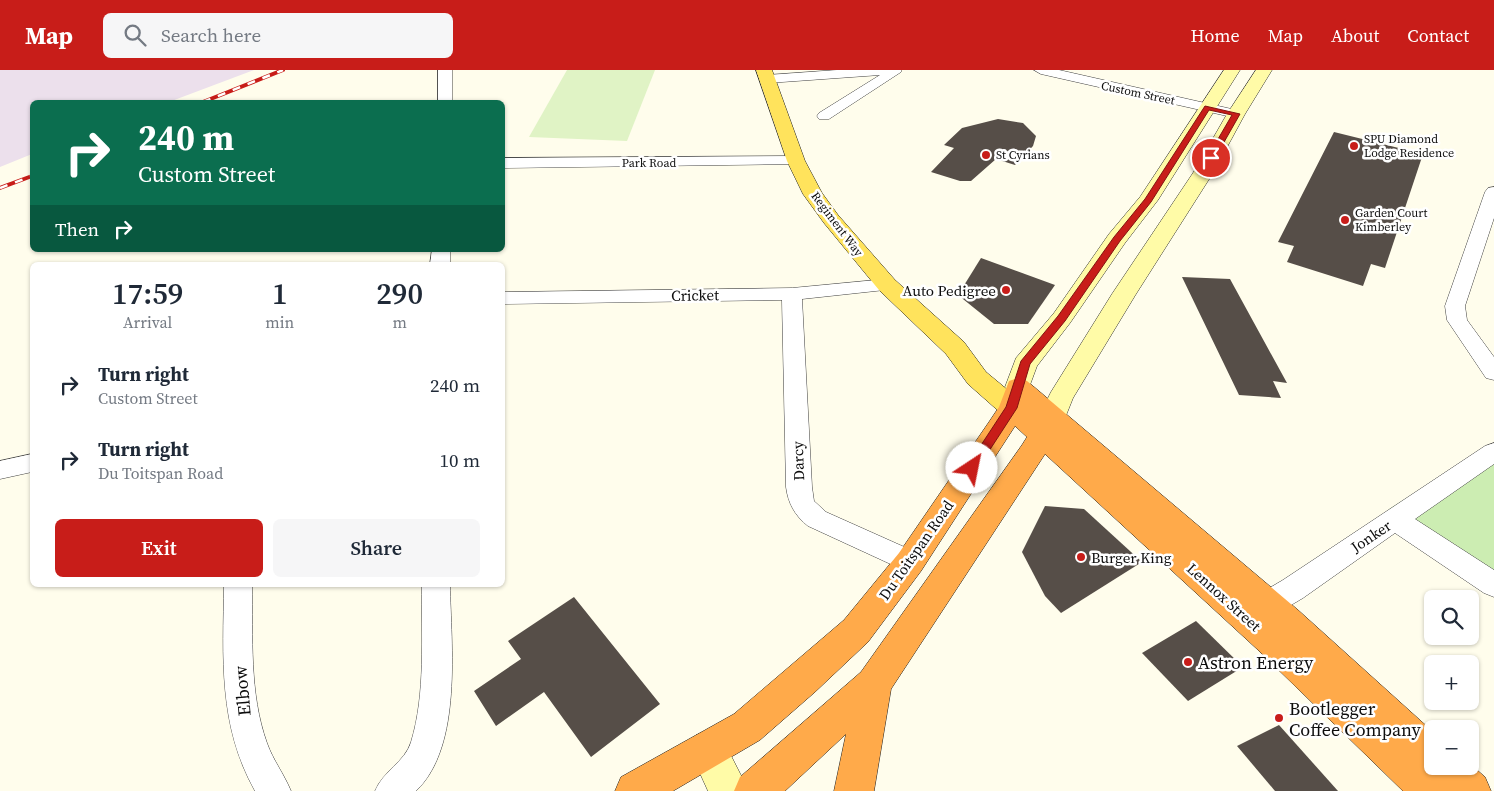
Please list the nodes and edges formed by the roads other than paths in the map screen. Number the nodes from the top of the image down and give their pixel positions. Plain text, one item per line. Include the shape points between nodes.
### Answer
1 (445, 70) edge
2 (896, 70) edge
3 (1041, 70) edge
4 (1105, 70) edge
5 (1232, 70) edge
6 (1264, 70) edge
7 (837, 74) junction
8 (766, 75) edge
9 (1093, 83) junction
10 (864, 90) junction
11 (446, 100) edge
12 (1207, 108) junction
13 (1236, 114) junction
14 (824, 116) dead end
15 (505, 162) edge
16 (796, 162) junction
17 (1494, 192) edge
18 (887, 285) junction
19 (792, 294) junction
20 (505, 298) edge
21 (1494, 373) edge
22 (1015, 398) junction
23 (1048, 426) junction
24 (1494, 452) edge
25 (30, 463) edge
26 (0, 470) edge
27 (1396, 520) junction
28 (910, 562) junction
29 (1494, 585) edge
30 (238, 587) edge
31 (436, 587) edge
32 (1256, 610) junction
33 (874, 684) junction
34 (708, 749) junction
35 (1424, 749) edge
36 (1454, 775) edge
37 (672, 781) edge
38 (274, 791) edge
39 (392, 791) edge
40 (635, 791) edge
41 (730, 791) edge
42 (754, 791) edge
43 (854, 791) edge
44 (1431, 791) edge
45 (1471, 791) edge

1 - 11 street
2 - 7 street
2 - 10 street
3 - 9 street, Custom Street
4 - 9 street
5 - 12 street, Du Toitspan Road
6 - 13 street
7 - 8 street
7 - 10 street via 854,81
8 - 16 main road, Regiment Way
9 - 12 street, Custom Street
10 - 14 street
12 - 13 street, Custom Street
12 - 22 street, Du Toitspan Road via 1148,200 1025,364
13 - 23 street via 1203,173 1060,398
15 - 16 street, Park Road
16 - 18 main road, Regiment Way via 831,219
17 - 21 street via 1455,306 1457,320
18 - 19 street, Cricket
18 - 22 main road, Regiment Way via 955,348 978,378
19 - 20 street, Cricket
19 - 28 street, Darcy via 802,506 817,519
22 - 23 highway, Lennox Street
22 - 28 highway, Du Toitspan Road
23 - 32 highway, Lennox Street
23 - 33 highway
24 - 27 street, Jonker
25 - 26 street
27 - 29 street
27 - 32 street, Jonker
28 - 34 highway, Du Toitspan Road via 871,613 836,649 747,727
30 - 38 street, Elbow via 240,703 252,749
31 - 39 street via 436,691 426,749 412,772
32 - 35 highway, Lennox Street
32 - 44 highway, Lennox Street
33 - 42 highway
33 - 43 highway
34 - 37 highway, Du Toitspan Road
34 - 41 street
36 - 45 highway
37 - 40 highway, Du Toitspan Road

